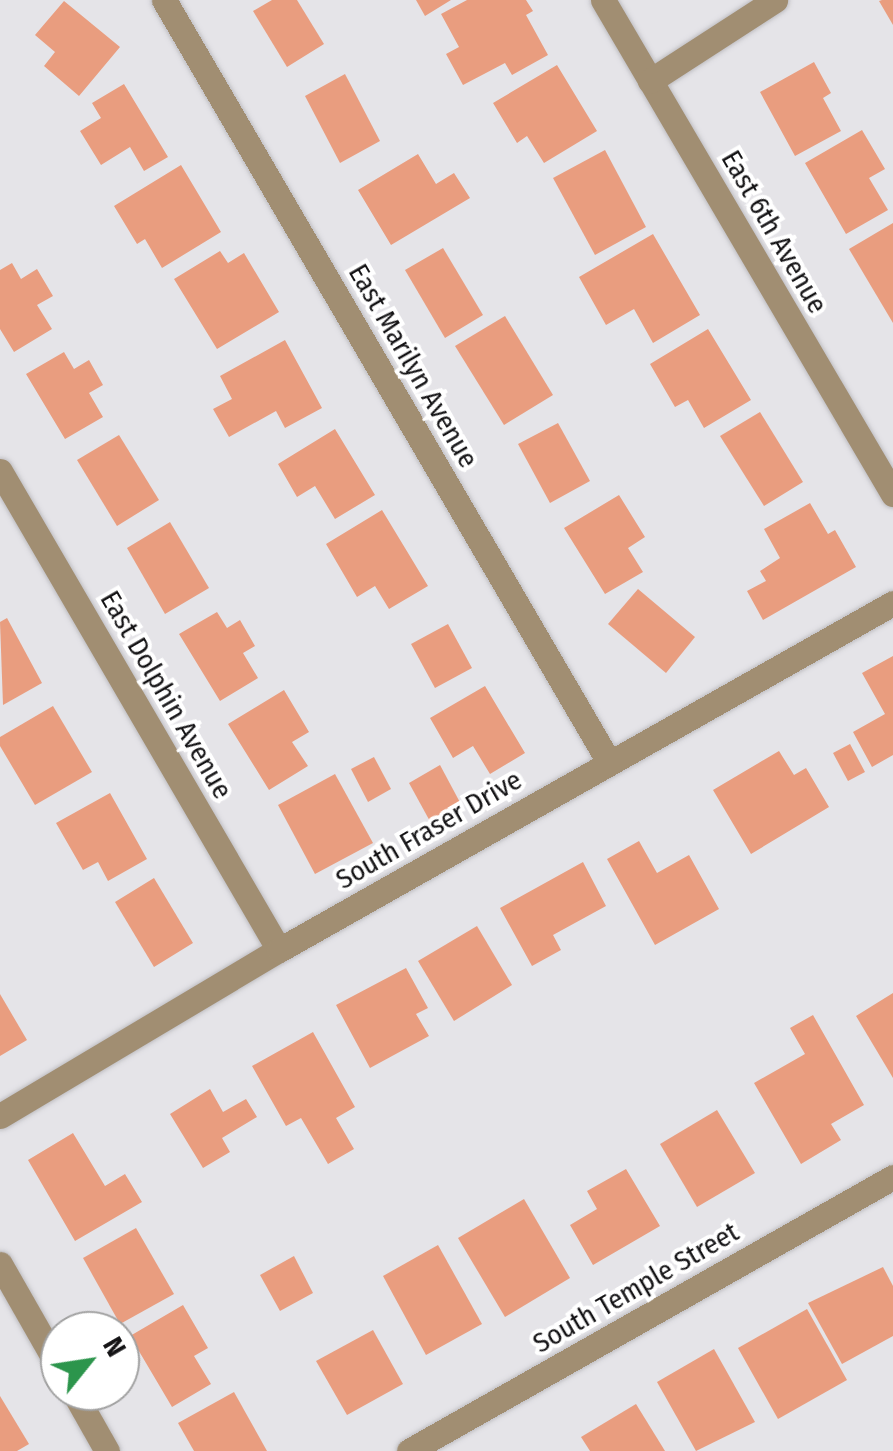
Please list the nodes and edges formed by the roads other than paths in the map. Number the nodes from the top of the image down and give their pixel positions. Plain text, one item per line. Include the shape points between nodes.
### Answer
1 (164, 0) edge
2 (603, 0) edge
3 (775, 0) edge
4 (650, 81) junction
5 (0, 471) edge
6 (893, 494) edge
7 (893, 603) edge
8 (609, 762) junction
9 (280, 950) junction
10 (0, 1116) edge
11 (893, 1177) edge
12 (0, 1264) edge
13 (40, 1334) edge
14 (84, 1411) edge
15 (107, 1451) edge
16 (409, 1451) edge

1 - 8 street, East Marilyn Avenue
2 - 4 street, East 6th Avenue
3 - 4 street
4 - 6 street, East 6th Avenue
5 - 9 street, East Dolphin Avenue
7 - 8 street, South Fraser Drive
8 - 9 street, South Fraser Drive
9 - 10 street, South Fraser Drive
11 - 16 street, South Temple Street
12 - 13 street
14 - 15 street

